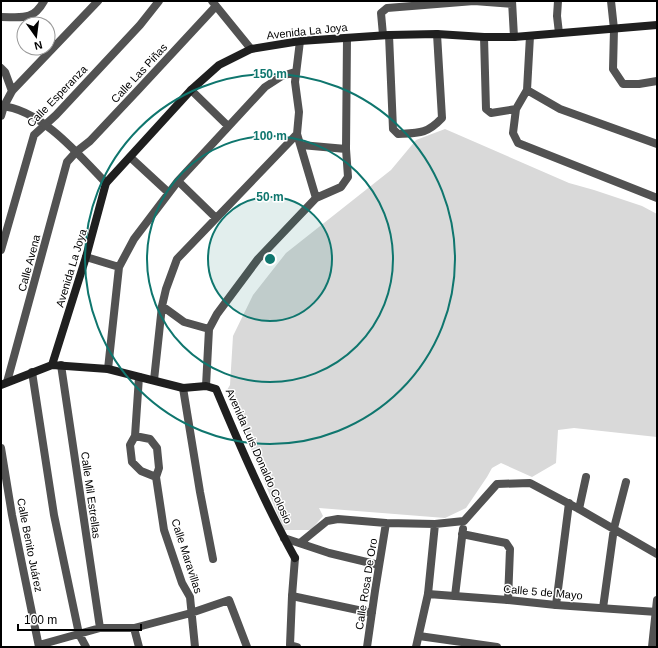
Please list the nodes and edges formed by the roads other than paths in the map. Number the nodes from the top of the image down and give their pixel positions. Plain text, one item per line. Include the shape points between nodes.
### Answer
1 (44, 1) edge
2 (98, 1) edge
3 (159, 1) edge
4 (558, 1) edge
5 (612, 1) edge
6 (512, 2) edge
7 (214, 4) edge
8 (1, 17) edge
9 (657, 25) edge
10 (614, 29) junction
11 (559, 33) junction
12 (437, 34) junction
13 (386, 35) junction
14 (530, 36) junction
15 (484, 37) junction
16 (514, 37) junction
17 (347, 38) junction
18 (300, 41) junction
19 (251, 49) junction
20 (1, 68) edge
21 (296, 72) junction
22 (657, 81) edge
23 (191, 90) junction
24 (527, 90) junction
25 (12, 91) junction
26 (2, 106) edge
27 (516, 109) junction
28 (1, 116) edge
29 (46, 125) junction
30 (228, 126) junction
31 (298, 134) junction
32 (657, 144) edge
33 (301, 145) junction
34 (346, 149) junction
35 (76, 152) junction
36 (130, 157) junction
37 (178, 181) junction
38 (106, 183) junction
39 (169, 193) junction
40 (316, 198) junction
41 (657, 198) edge
42 (216, 218) junction
43 (1, 250) edge
44 (86, 257) junction
45 (119, 267) junction
46 (162, 306) junction
47 (209, 329) junction
48 (52, 365) junction
49 (61, 365) junction
50 (108, 369) junction
51 (32, 372) junction
52 (139, 377) junction
53 (154, 380) junction
54 (4, 384) edge
55 (206, 386) junction
56 (183, 388) junction
57 (135, 436) junction
58 (1, 448) edge
59 (156, 477) junction
60 (586, 477) dead end
61 (626, 482) dead end
62 (569, 503) junction
63 (579, 509) junction
64 (464, 521) junction
65 (386, 523) junction
66 (435, 524) junction
67 (614, 528) junction
68 (462, 534) junction
69 (284, 538) junction
70 (300, 543) junction
71 (657, 554) edge
72 (295, 558) joint
73 (213, 559) dead end
74 (379, 565) junction
75 (428, 594) junction
76 (292, 596) junction
77 (455, 596) junction
78 (508, 600) junction
79 (657, 600) edge
80 (556, 605) junction
81 (603, 608) junction
82 (656, 612) edge
83 (191, 613) junction
84 (372, 613) junction
85 (100, 628) junction
86 (134, 628) junction
87 (79, 634) junction
88 (419, 636) junction
89 (39, 646) edge
90 (292, 646) edge
91 (86, 647) edge
92 (139, 647) edge
93 (195, 647) edge
94 (246, 647) edge
95 (367, 647) edge
96 (416, 647) edge
97 (497, 647) edge
98 (652, 647) edge

1 - 8 street via 36,14 26,17
2 - 25 street
3 - 29 street, Calle Esperanza via 140,25
4 - 11 street
5 - 10 street
6 - 13 street via 474,1 387,8 381,13
6 - 16 street
7 - 19 street
7 - 35 street, Calle Las Piñas via 90,141
9 - 10 main road, Avenida La Joya
10 - 11 main road, Avenida La Joya
10 - 22 street via 613,69 623,84
11 - 14 main road, Avenida La Joya
12 - 13 main road, Avenida La Joya
12 - 13 street via 442,118 435,126 421,133 398,134 393,129
12 - 15 main road, Avenida La Joya
13 - 17 main road, Avenida La Joya
14 - 16 main road, Avenida La Joya
14 - 24 street
15 - 16 main road, Avenida La Joya
15 - 27 street via 486,109 491,113
17 - 18 main road, Avenida La Joya
17 - 34 street
18 - 19 main road, Avenida La Joya
18 - 21 street
19 - 23 main road, Avenida La Joya via 219,65
20 - 25 street
21 - 30 street via 282,76 265,87
21 - 31 street
23 - 30 street
23 - 36 main road, Avenida La Joya
24 - 27 street
24 - 32 street via 560,109
25 - 26 street
26 - 28 street
26 - 29 street via 27,113
27 - 41 street via 514,133 518,143
29 - 35 street
29 - 43 street, Calle Esperanza via 34,135
30 - 37 street
31 - 33 street
31 - 42 street
33 - 34 street
33 - 40 street
34 - 40 street via 348,177 341,187
35 - 38 street
35 - 54 street, Calle Avena via 68,162
36 - 38 main road, Avenida La Joya
36 - 39 street
37 - 39 street
37 - 42 street
38 - 44 main road, Avenida La Joya
39 - 45 street via 134,240
40 - 47 street via 258,259 217,314
42 - 46 street via 177,260
44 - 45 street
44 - 48 main road, Avenida La Joya
45 - 50 street
46 - 47 street via 184,322
46 - 53 street
47 - 55 street
48 - 49 main road
48 - 51 main road
49 - 50 main road
49 - 85 street, Calle Mil Estrellas
50 - 52 main road
51 - 54 main road
51 - 87 street via 54,515
52 - 53 main road
52 - 57 street
53 - 56 main road
55 - 56 main road
55 - 69 main road, Avenida Luis Donaldo Colosio via 216,389
56 - 73 street
57 - 59 street, Calle Maravillas via 150,439 157,448 159,468
57 - 59 street via 130,445 132,462 141,471
58 - 89 street, Calle Benito Juárez
59 - 83 street, Calle Maravillas via 164,530 182,583 190,597
60 - 63 street
61 - 67 street
62 - 63 street
62 - 64 street via 530,483 497,484
62 - 80 street
63 - 67 street
64 - 66 street
64 - 68 street
65 - 66 street
65 - 70 street via 338,519 327,521
65 - 74 street, Calle Rosa De Oro
66 - 75 street
67 - 71 street
67 - 81 street
68 - 77 street
68 - 78 street via 506,543 510,549
69 - 70 street
69 - 72 main road, Avenida Luis Donaldo Colosio
70 - 74 street
72 - 76 street
74 - 84 street, Calle Rosa De Oro
75 - 77 street, Calle 5 de Mayo
75 - 88 street
76 - 84 street
76 - 90 street
77 - 78 street, Calle 5 de Mayo
78 - 80 street, Calle 5 de Mayo
79 - 82 street
80 - 81 street, Calle 5 de Mayo
81 - 82 street, Calle 5 de Mayo
82 - 98 street
83 - 86 street
83 - 93 street, Calle Maravillas
83 - 94 street via 229,600
84 - 95 street, Calle Rosa De Oro
85 - 86 street
85 - 87 street
86 - 92 street
87 - 89 street
87 - 91 street
88 - 96 street
88 - 97 street

